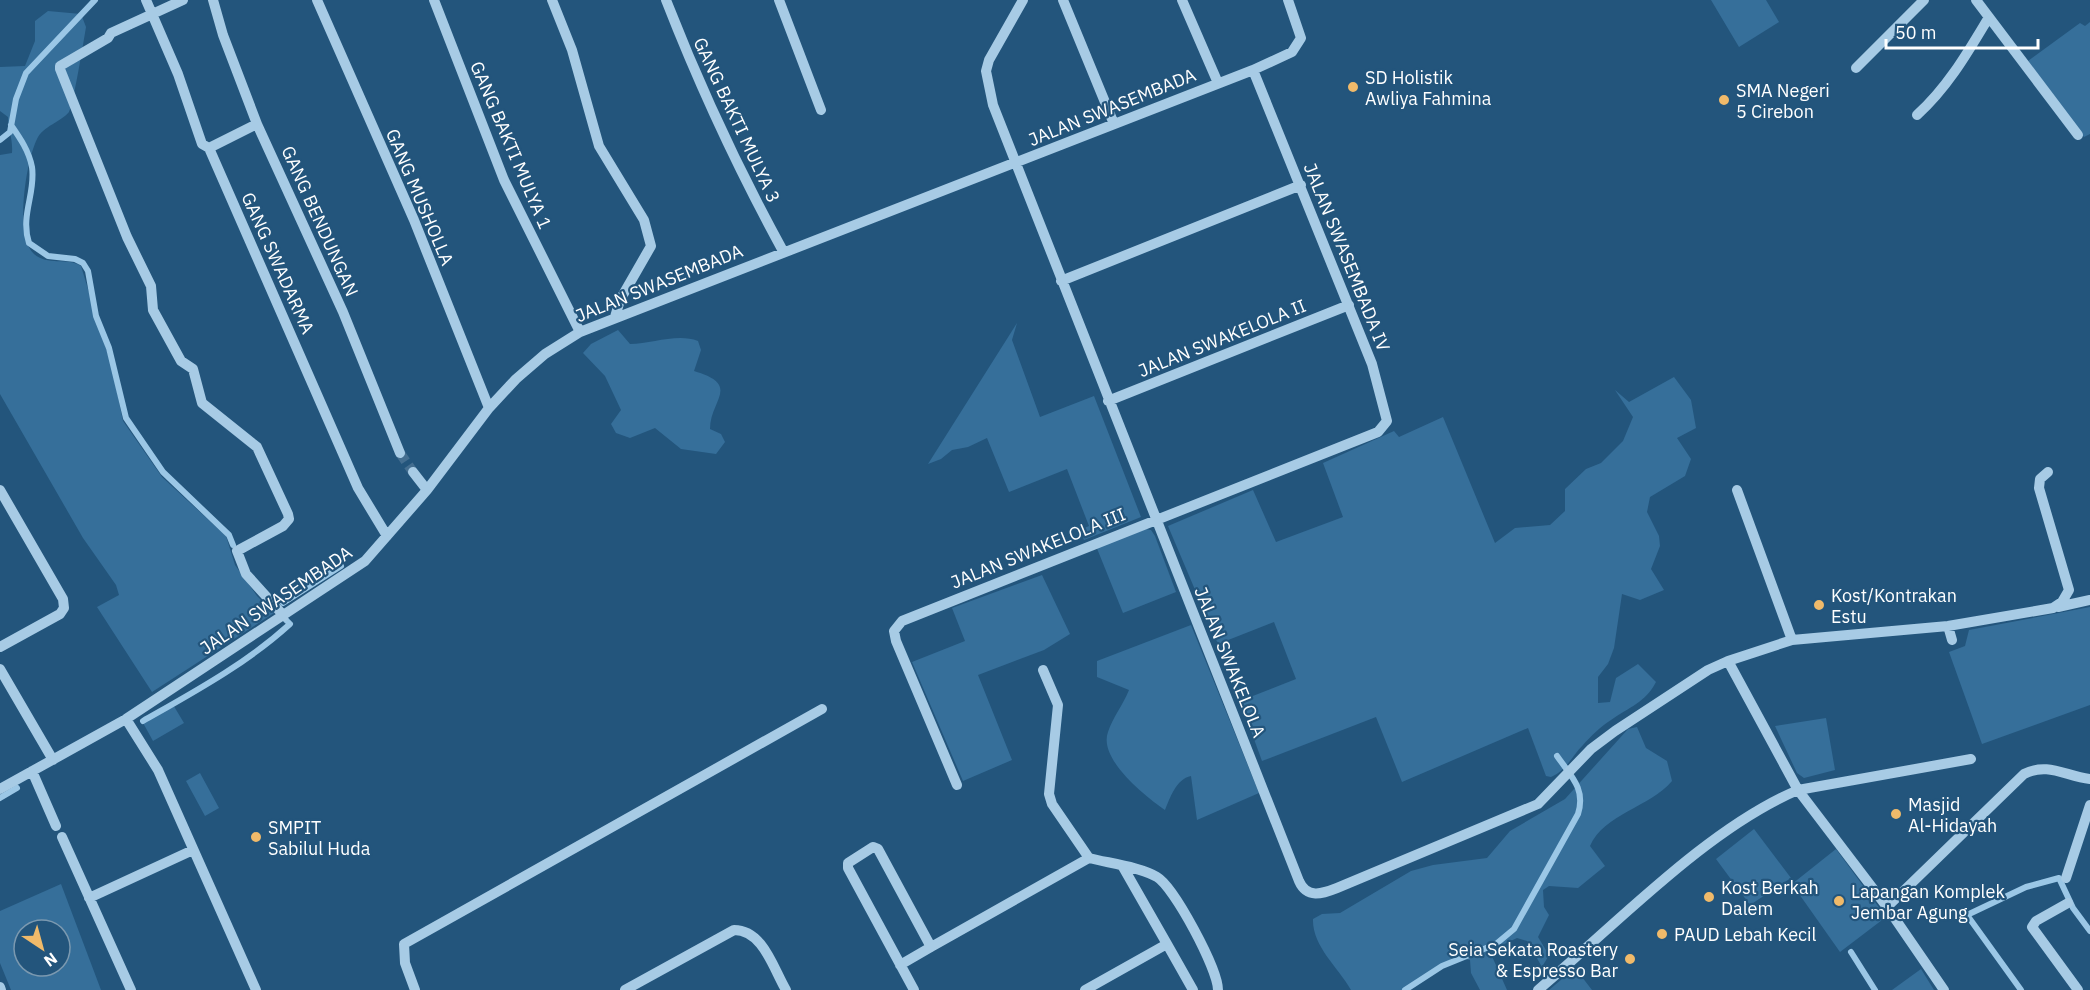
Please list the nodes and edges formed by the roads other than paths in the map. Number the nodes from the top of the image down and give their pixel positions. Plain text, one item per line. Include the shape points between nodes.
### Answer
1 (146, 0) edge
2 (183, 0) edge
3 (213, 0) edge
4 (317, 0) edge
5 (434, 0) edge
6 (552, 0) edge
7 (666, 0) edge
8 (779, 0) edge
9 (1023, 0) edge
10 (1064, 0) edge
11 (1182, 0) edge
12 (1288, 0) edge
13 (1924, 0) edge
14 (1976, 0) edge
15 (152, 14) junction
16 (1989, 17) junction
17 (1856, 68) dead end
18 (1253, 70) junction
19 (1218, 83) junction
20 (821, 111) dead end
21 (1917, 115) dead end
22 (257, 124) junction
23 (1114, 124) junction
24 (2078, 135) dead end
25 (209, 148) junction
26 (1015, 163) junction
27 (1300, 184) junction
28 (783, 251) junction
29 (1061, 280) junction
30 (1348, 305) junction
31 (615, 317) junction
32 (580, 332) junction
33 (1108, 401) junction
34 (489, 408) junction
35 (1354, 441) joint
36 (400, 453) tunnel mouth
37 (413, 472) tunnel mouth
38 (2048, 472) dead end
39 (0, 490) edge
40 (427, 490) junction
41 (1737, 490) dead end
42 (1155, 519) junction
43 (387, 536) junction
44 (2090, 600) edge
45 (2053, 608) junction
46 (284, 616) junction
47 (1948, 626) junction
48 (1792, 640) junction
49 (1952, 640) dead end
50 (0, 647) edge
51 (1728, 661) junction
52 (0, 669) edge
53 (1043, 670) dead end
54 (822, 709) dead end
55 (126, 719) junction
56 (1971, 759) dead end
57 (53, 760) junction
58 (32, 771) junction
59 (2090, 779) edge
60 (957, 785) dead end
61 (0, 789) edge
62 (1798, 790) junction
63 (2090, 805) edge
64 (56, 826) dead end
65 (62, 837) dead end
66 (193, 850) junction
67 (1089, 858) junction
68 (1123, 867) junction
69 (2066, 878) dead end
70 (89, 898) junction
71 (2068, 903) dead end
72 (1887, 908) junction
73 (1167, 944) junction
74 (932, 947) junction
75 (900, 965) junction
76 (131, 990) edge
77 (256, 990) edge
78 (415, 990) edge
79 (625, 990) edge
80 (786, 990) edge
81 (914, 990) edge
82 (1085, 990) edge
83 (1193, 990) edge
84 (1218, 990) edge
85 (1538, 990) edge
86 (1944, 990) edge
87 (2078, 990) edge

1 - 15 street, GANG SWADARMA
2 - 15 street
3 - 22 street, GANG BENDUNGAN
4 - 34 street, GANG MUSHOLLA via 414,220
5 - 32 street, GANG BAKTI MULYA 1 via 504,180
6 - 31 street via 572,50 599,146 644,220 651,246 620,300
7 - 28 street, GANG BAKTI MULYA 3 via 738,169
8 - 20 street
9 - 26 street, JALAN SWAKELOLA via 986,71 993,105
10 - 23 street
11 - 19 street
12 - 18 street, JALAN SWASEMBADA via 1300,30 1298,46
13 - 17 street
14 - 16 street
15 - 25 street, GANG SWADARMA via 202,144
15 - 46 street via 111,33 60,69 127,237 151,286 153,310 181,361 192,369 202,403 257,447 288,514 283,526 237,551 246,574
16 - 21 street via 1959,66
16 - 24 street
18 - 19 street, JALAN SWASEMBADA
18 - 27 street, JALAN SWASEMBADA IV
19 - 23 street, JALAN SWASEMBADA
22 - 25 street
22 - 36 street, GANG BENDUNGAN via 343,312
23 - 26 street, JALAN SWASEMBADA
25 - 43 street, GANG SWADARMA via 358,488
26 - 28 street, JALAN SWASEMBADA
26 - 29 street, JALAN SWAKELOLA
27 - 29 street
27 - 30 street, JALAN SWASEMBADA IV
28 - 31 street, JALAN SWASEMBADA
29 - 33 street, JALAN SWAKELOLA
30 - 33 street, JALAN SWAKELOLA II
30 - 35 street, JALAN SWASEMBADA IV via 1372,364 1387,421 1378,432
31 - 32 street, JALAN SWASEMBADA
32 - 34 street, JALAN SWASEMBADA via 544,354
33 - 42 street, JALAN SWAKELOLA
34 - 40 street, JALAN SWASEMBADA
35 - 42 street, JALAN SWAKELOLA III
37 - 40 street
38 - 45 street via 2040,479 2038,488 2069,590
39 - 50 street via 63,599 64,608 60,614
40 - 43 street, JALAN SWASEMBADA
41 - 48 street
42 - 51 street, JALAN SWAKELOLA via 1299,881 1314,895 1538,804 1591,749 1708,670
42 - 60 street, JALAN SWAKELOLA III via 902,621 896,627 896,641
43 - 46 street, JALAN SWASEMBADA via 365,561
44 - 45 street, JALAN SWAKELOLA
45 - 47 street, JALAN SWAKELOLA
46 - 55 street, JALAN SWASEMBADA
47 - 48 street, JALAN SWAKELOLA
47 - 49 street
48 - 51 street, JALAN SWAKELOLA
51 - 62 street
52 - 57 street
53 - 67 street via 1058,705 1049,794
54 - 78 street via 404,944 405,963
55 - 57 street, JALAN SWASEMBADA
55 - 66 street via 158,770
56 - 62 street
57 - 58 street, JALAN SWASEMBADA
58 - 61 street, JALAN SWASEMBADA
58 - 64 street
59 - 72 street via 2050,768 2024,774
62 - 72 street
62 - 85 street via 1773,801 1695,855
63 - 69 street
65 - 70 street
66 - 70 street
66 - 77 street
67 - 68 street
67 - 74 street
68 - 73 street
68 - 84 street via 1155,875 1168,884 1212,965
70 - 76 street
71 - 87 street via 2032,927
72 - 86 street
73 - 82 street
73 - 83 street
74 - 75 street
74 - 75 street via 878,849 873,847 846,866
75 - 81 street
79 - 80 street via 734,930 747,930 757,937

